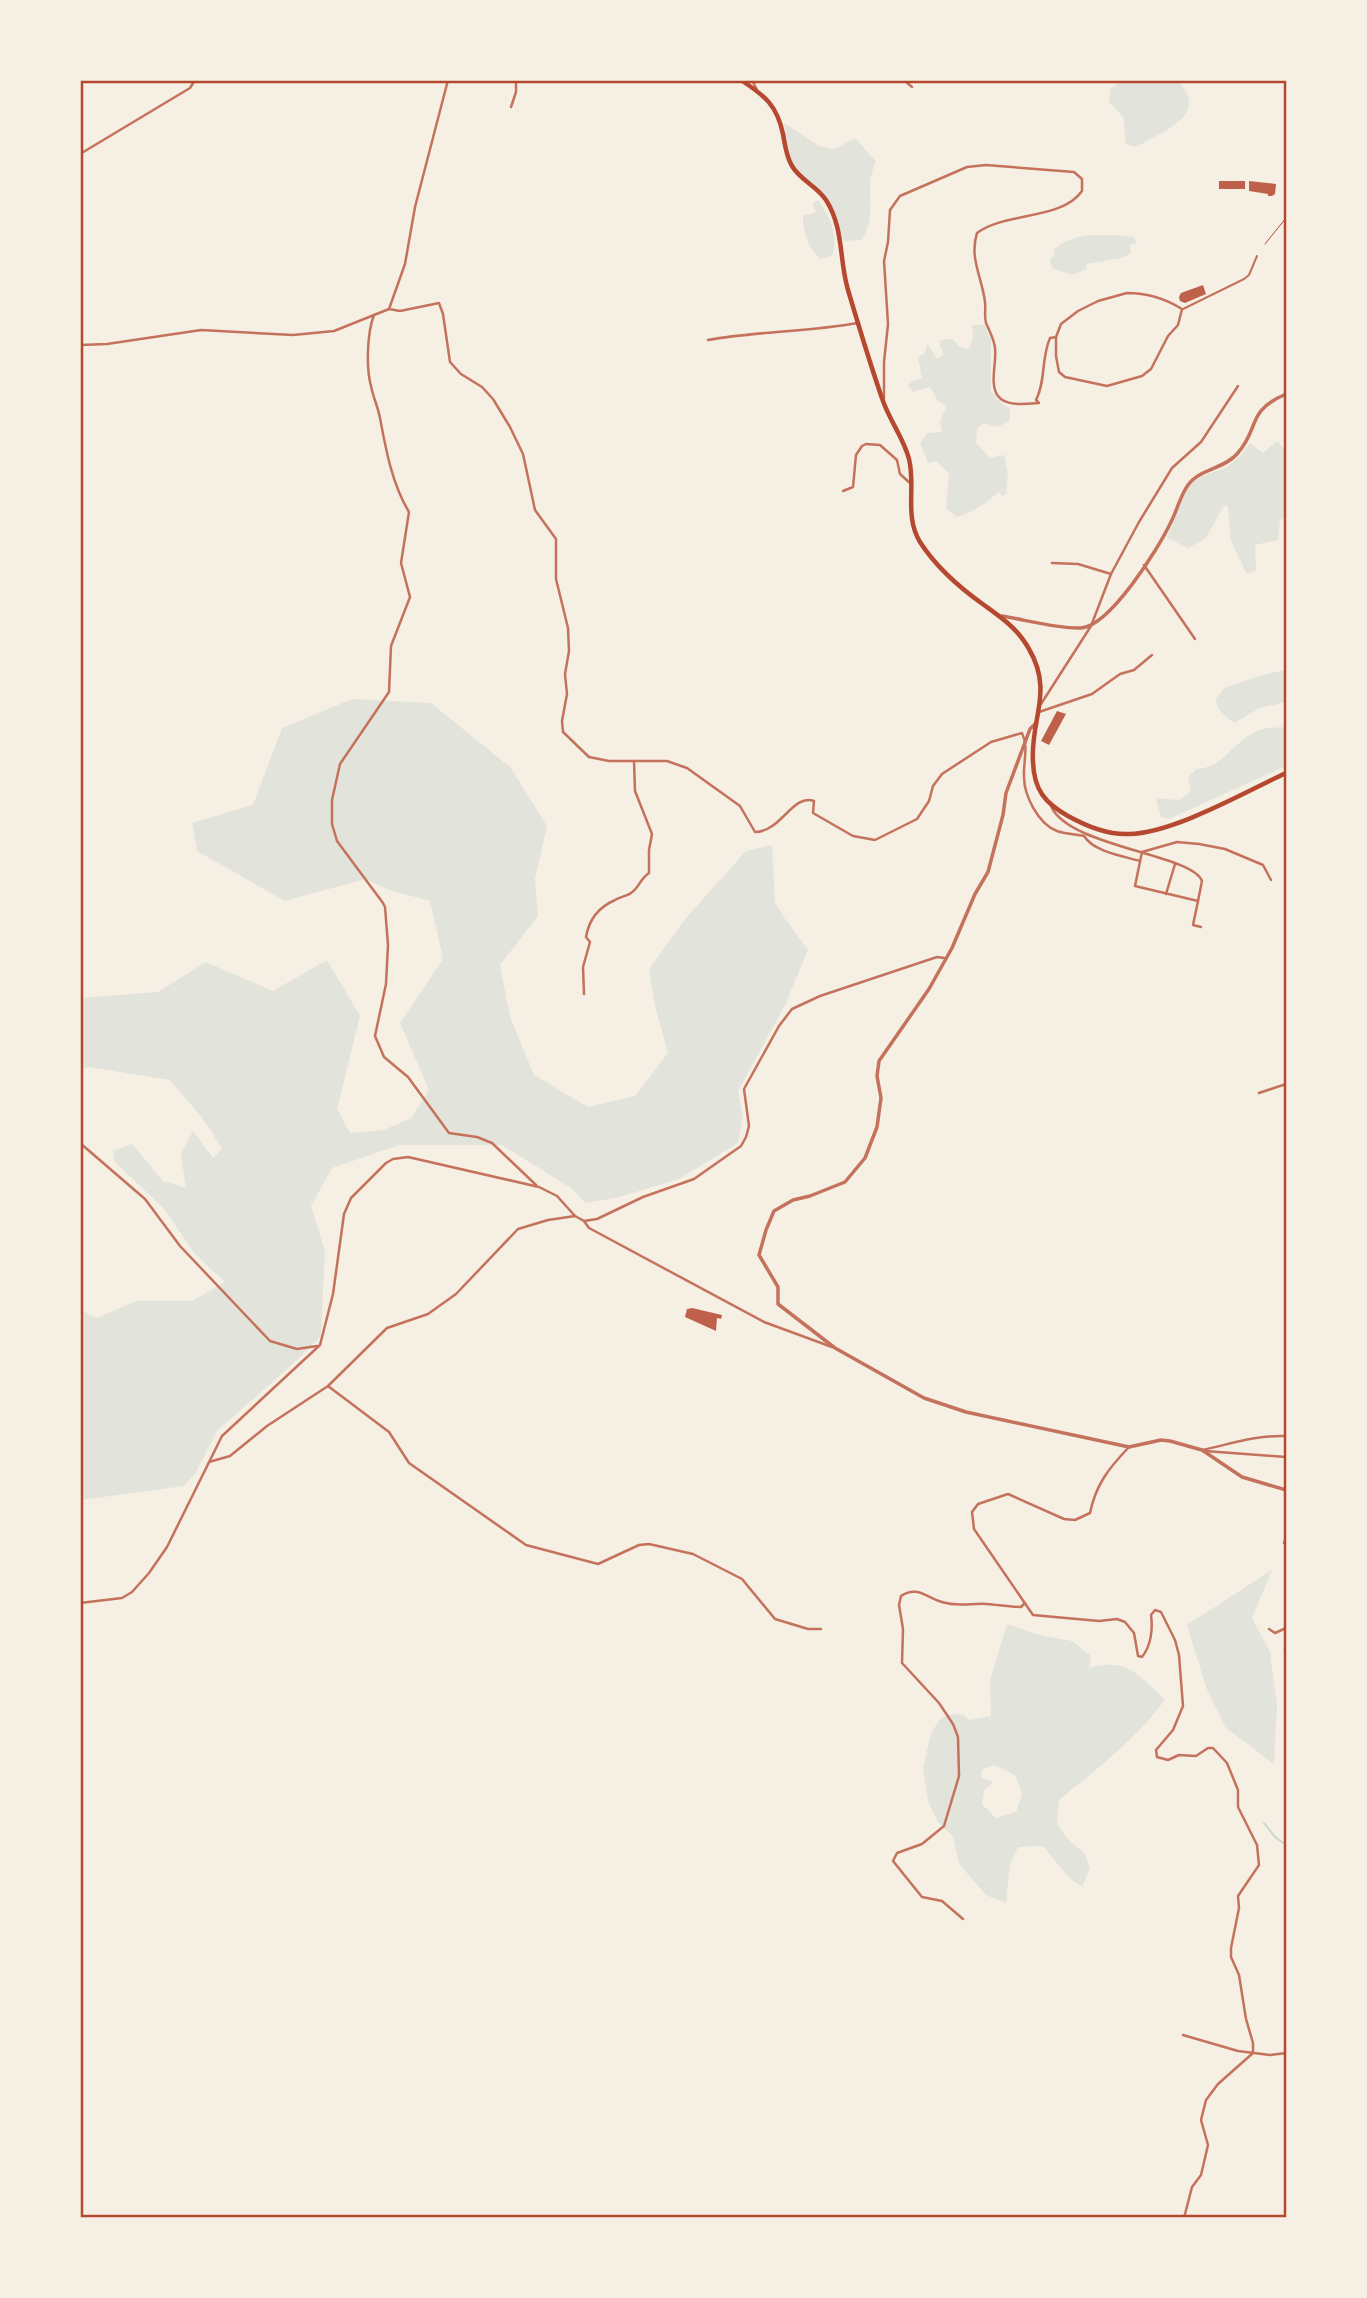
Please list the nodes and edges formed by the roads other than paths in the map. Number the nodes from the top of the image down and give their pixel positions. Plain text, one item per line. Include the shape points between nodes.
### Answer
1 (195, 80) edge
2 (448, 80) edge
3 (516, 80) edge
4 (741, 80) edge
5 (752, 80) edge
6 (904, 80) edge
7 (912, 87) dead end
8 (758, 92) junction
9 (511, 107) dead end
10 (80, 154) edge
11 (1257, 256) dead end
12 (388, 309) junction
13 (1182, 309) junction
14 (374, 315) junction
15 (858, 323) junction
16 (1056, 337) junction
17 (708, 340) dead end
18 (80, 345) edge
19 (1238, 386) dead end
20 (1286, 394) edge
21 (884, 402) junction
22 (910, 483) junction
23 (843, 491) dead end
24 (1052, 563) dead end
25 (1144, 565) junction
26 (1111, 574) junction
27 (1001, 616) junction
28 (1091, 626) junction
29 (1195, 639) dead end
30 (1152, 655) dead end
31 (1041, 704) junction
32 (1039, 712) junction
33 (1036, 723) junction
34 (1026, 741) junction
35 (634, 761) junction
36 (1286, 773) edge
37 (1049, 803) junction
38 (1142, 852) junction
39 (1140, 861) junction
40 (1175, 864) junction
41 (1271, 880) dead end
42 (1166, 894) junction
43 (1198, 901) junction
44 (1201, 928) dead end
45 (944, 958) junction
46 (584, 994) dead end
47 (1286, 1084) edge
48 (1259, 1093) dead end
49 (80, 1143) edge
50 (539, 1187) junction
51 (575, 1216) junction
52 (584, 1221) junction
53 (320, 1345) junction
54 (835, 1349) junction
55 (328, 1386) junction
56 (1286, 1436) edge
57 (1129, 1447) junction
58 (1202, 1450) junction
59 (1286, 1457) edge
60 (209, 1462) junction
61 (1286, 1490) edge
62 (1286, 1496) edge
63 (1286, 1538) edge
64 (1284, 1543) dead end
65 (80, 1603) edge
66 (1025, 1603) junction
67 (1286, 1628) edge
68 (821, 1629) dead end
69 (1269, 1629) dead end
70 (1286, 1644) edge
71 (1286, 1663) edge
72 (963, 1919) dead end
73 (1183, 2035) dead end
74 (1254, 2053) junction
75 (1286, 2053) edge
76 (1184, 2217) edge

1 - 10 street via 190,88
2 - 12 street via 405,264
3 - 9 street
4 - 8 main road
5 - 8 street
6 - 7 street
8 - 15 main road via 777,113 793,168 831,208
11 - 13 street via 1244,279
12 - 14 street
12 - 35 street via 439,303 450,362 482,387 510,427 523,454 535,510 556,539 556,579 569,651 563,732 589,757
13 - 16 street via 1152,296 1127,293 1078,310 1061,324
13 - 16 street via 1178,325 1151,369 1107,386 1072,380 1059,372
14 - 18 street via 334,331 293,335 201,330
14 - 50 street via 370,383 386,451 409,512 401,563 410,597 391,646 389,692 340,764 332,824 337,841 384,907 386,984 374,1036 384,1058 408,1077 449,1133 492,1143
15 - 17 street
15 - 21 main road
16 - 21 street via 1050,338 1044,353 1039,403 1018,404 999,398 994,387 995,342 986,322 973,248 977,233 997,222 1071,202 1082,191 1082,179 1074,172 967,167 900,196 890,210 883,275 888,324
19 - 26 street via 1201,442 1172,468
20 - 25 street via 1258,413 1234,458 1191,481
21 - 22 main road via 906,450
22 - 23 street via 900,474 897,460 880,445 866,444 856,456 853,487
22 - 27 main road via 911,517 921,543 959,586
24 - 26 street via 1078,564
25 - 28 street via 1121,599
25 - 29 street
26 - 28 street
27 - 28 street
27 - 31 main road via 1019,632 1035,660 1041,675
28 - 31 street
30 - 32 street via 1092,694
31 - 32 main road
32 - 33 main road
33 - 34 street
33 - 37 main road via 1033,771 1041,796
34 - 35 street via 1022,733 978,750 942,774 917,819 875,840 853,836 813,813 814,801 807,799 799,801 777,824 755,832 740,806 687,768 667,761
34 - 39 street via 1024,779 1040,818 1055,830 1084,836 1101,848
34 - 45 street via 1006,793 988,872
35 - 46 street via 635,791 652,834 649,873 631,894 603,907 588,924
36 - 37 main road via 1170,825 1130,834 1104,831
37 - 38 street via 1064,823
38 - 39 street
38 - 40 street
38 - 41 street via 1177,842 1226,849 1263,865
39 - 42 street via 1135,886
40 - 42 street
40 - 43 street via 1200,875
42 - 43 street
43 - 44 street via 1193,925
45 - 52 street via 855,983 792,1009 744,1089 749,1126 741,1146 694,1179
45 - 54 street via 880,1061 877,1127 865,1158 845,1182 774,1211 766,1230 760,1255 778,1287 778,1304
47 - 48 street
49 - 53 street via 145,1199 180,1246 270,1341 297,1349
50 - 51 street via 557,1196
50 - 53 street via 408,1157 386,1163 351,1198 344,1214
51 - 52 street
51 - 55 street via 518,1229 456,1294 428,1314 387,1328
52 - 54 street via 589,1228 764,1322
53 - 60 street via 222,1436
54 - 57 street via 923,1398
55 - 60 street via 230,1456
55 - 68 street via 389,1432 409,1463 526,1545 598,1564 639,1545 694,1554 742,1579 775,1619
56 - 58 street via 1256,1436
57 - 58 street via 1161,1440
57 - 66 street via 1095,1492 1090,1513 1075,1520 1008,1494 978,1504 972,1512 974,1529
58 - 59 street
58 - 61 street via 1242,1477
60 - 65 street via 167,1547 132,1592 122,1598
61 - 62 street
63 - 64 street
66 - 72 street via 1021,1607 954,1604 915,1591 901,1596 902,1663 953,1724 959,1776 944,1826 922,1844 897,1853 893,1861 922,1897 943,1901
66 - 74 street via 1033,1615 1125,1622 1142,1657 1153,1626 1151,1615 1155,1610 1161,1612 1179,1655 1183,1706 1156,1750 1157,1757 1196,1756 1213,1748 1227,1763 1238,1790 1238,1807 1259,1857 1259,1865 1238,1896 1231,1948
67 - 69 street via 1275,1633
70 - 71 street
73 - 74 street
74 - 75 street
74 - 76 street via 1206,2100 1201,2120 1208,2145

